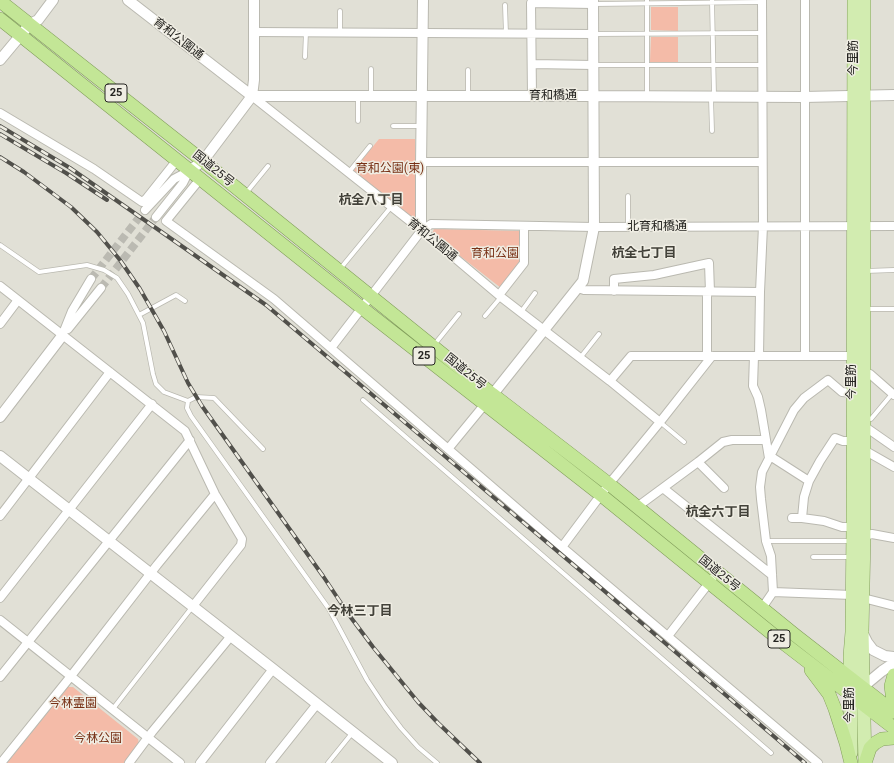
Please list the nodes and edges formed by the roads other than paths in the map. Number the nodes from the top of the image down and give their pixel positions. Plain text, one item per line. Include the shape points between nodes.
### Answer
1 (53, 0) edge
2 (128, 0) edge
3 (254, 0) edge
4 (423, 0) edge
5 (805, 0) edge
6 (854, 0) edge
7 (864, 0) edge
8 (0, 1) edge
9 (647, 1) edge
10 (712, 1) edge
11 (762, 1) edge
12 (593, 2) edge
13 (506, 5) dead end
14 (340, 11) dead end
15 (0, 19) edge
16 (30, 24) junction
17 (254, 32) junction
18 (306, 32) junction
19 (340, 32) junction
20 (423, 33) junction
21 (713, 33) junction
22 (762, 33) junction
23 (506, 34) junction
24 (531, 34) junction
25 (594, 34) junction
26 (647, 34) junction
27 (20, 35) junction
28 (305, 57) dead end
29 (0, 60) edge
30 (532, 64) junction
31 (762, 64) junction
32 (594, 65) junction
33 (647, 65) junction
34 (713, 65) junction
35 (370, 69) dead end
36 (468, 70) dead end
37 (894, 95) edge
38 (252, 96) junction
39 (371, 96) junction
40 (468, 96) junction
41 (532, 96) junction
42 (594, 96) junction
43 (647, 96) junction
44 (860, 96) junction
45 (358, 97) junction
46 (422, 97) junction
47 (712, 97) junction
48 (762, 97) junction
49 (804, 97) junction
50 (0, 113) edge
51 (358, 121) dead end
52 (393, 126) dead end
53 (421, 126) junction
54 (712, 131) dead end
55 (370, 146) dead end
56 (177, 160) junction
57 (203, 161) junction
58 (421, 162) junction
59 (593, 162) junction
60 (762, 162) junction
61 (268, 166) dead end
62 (348, 172) junction
63 (194, 175) junction
64 (244, 195) junction
65 (628, 196) dead end
66 (392, 206) junction
67 (145, 210) tunnel mouth
68 (156, 217) tunnel mouth
69 (524, 226) junction
70 (763, 226) junction
71 (858, 226) junction
72 (894, 226) edge
73 (594, 227) junction
74 (628, 227) junction
75 (804, 227) junction
76 (422, 231) junction
77 (0, 245) edge
78 (894, 270) edge
79 (338, 271) junction
80 (864, 271) junction
81 (91, 279) tunnel mouth
82 (0, 286) edge
83 (101, 288) tunnel mouth
84 (578, 288) junction
85 (614, 290) junction
86 (709, 291) junction
87 (760, 292) junction
88 (535, 293) dead end
89 (500, 296) junction
90 (371, 297) junction
91 (18, 300) junction
92 (185, 301) dead end
93 (362, 308) junction
94 (864, 308) junction
95 (894, 309) edge
96 (521, 312) junction
97 (459, 314) dead end
98 (139, 315) junction
99 (485, 316) dead end
100 (0, 324) edge
101 (544, 330) junction
102 (599, 334) dead end
103 (62, 336) junction
104 (433, 347) junction
105 (331, 348) junction
106 (709, 356) junction
107 (757, 356) junction
108 (805, 356) junction
109 (852, 356) junction
110 (580, 358) junction
111 (110, 372) junction
112 (864, 372) junction
113 (610, 381) junction
114 (892, 391) edge
115 (852, 393) junction
116 (489, 399) junction
117 (363, 400) dead end
118 (188, 401) junction
119 (152, 404) junction
120 (0, 417) edge
121 (660, 422) junction
122 (868, 422) junction
123 (190, 440) junction
124 (766, 440) junction
125 (853, 441) junction
126 (684, 442) dead end
127 (894, 447) edge
128 (263, 449) dead end
129 (448, 449) junction
130 (864, 450) junction
131 (0, 456) edge
132 (769, 457) junction
133 (698, 462) junction
134 (894, 467) edge
135 (29, 479) junction
136 (809, 481) junction
137 (609, 484) junction
138 (663, 488) junction
139 (724, 488) dead end
140 (215, 494) junction
141 (601, 495) junction
142 (637, 507) junction
143 (69, 511) junction
144 (0, 516) edge
145 (792, 518) dead end
146 (802, 518) junction
147 (853, 527) junction
148 (859, 538) junction
149 (894, 538) edge
150 (766, 541) junction
151 (109, 542) junction
152 (562, 547) junction
153 (813, 557) dead end
154 (852, 557) junction
155 (151, 573) junction
156 (772, 575) junction
157 (713, 577) junction
158 (773, 592) junction
159 (857, 596) junction
160 (0, 598) edge
161 (193, 606) junction
162 (894, 606) edge
163 (762, 608) junction
164 (0, 620) edge
165 (862, 632) junction
166 (231, 636) junction
167 (668, 636) junction
168 (28, 642) junction
169 (786, 645) junction
170 (894, 657) edge
171 (894, 663) edge
172 (273, 669) junction
173 (894, 675) edge
174 (71, 676) junction
175 (0, 677) edge
176 (850, 678) junction
177 (863, 687) junction
178 (850, 694) junction
179 (317, 704) junction
180 (864, 705) junction
181 (894, 708) edge
182 (112, 710) junction
183 (894, 712) edge
184 (894, 728) edge
185 (353, 732) junction
186 (148, 738) junction
187 (894, 738) edge
188 (772, 754) dead end
189 (1, 763) edge
190 (129, 763) edge
191 (180, 763) edge
192 (200, 763) edge
193 (270, 763) edge
194 (328, 763) edge
195 (391, 763) edge
196 (437, 763) edge
197 (818, 763) edge
198 (851, 763) edge
199 (865, 763) edge

1 - 16 street via 38,20
2 - 38 street, 育和公園通
3 - 17 street
4 - 20 street
5 - 49 street
6 - 44 main road, 今里筋
7 - 44 main road, 今里筋
8 - 16 highway, 国道25号 / 25
9 - 10 lane
9 - 12 lane
9 - 26 lane
10 - 11 lane
10 - 21 lane
11 - 22 street
12 - 24 street via 531,3
12 - 25 street
13 - 23 lane
14 - 19 lane
15 - 27 highway, 国道25号 / 25
16 - 27 street
16 - 57 highway, 国道25号 / 25
17 - 18 street
17 - 38 street
18 - 19 street
18 - 28 lane
19 - 20 street
20 - 23 street
20 - 46 street
21 - 22 lane
21 - 26 lane
21 - 34 lane
22 - 31 street
23 - 24 street
24 - 25 street
24 - 30 street
25 - 26 lane
25 - 32 street
26 - 33 lane
27 - 29 street
27 - 56 highway, 国道25号 / 25
30 - 32 street
30 - 41 street
31 - 34 lane
31 - 48 street
32 - 33 lane
32 - 42 street
33 - 34 lane
33 - 43 lane
34 - 47 lane
35 - 39 lane
36 - 40 lane
37 - 44 street, 育和橋通
38 - 45 street, 育和橋通
38 - 57 street
38 - 62 street, 育和公園通
39 - 45 street, 育和橋通
39 - 46 street, 育和橋通
40 - 41 street, 育和橋通
40 - 46 street, 育和橋通
41 - 42 street, 育和橋通
42 - 43 street, 育和橋通
42 - 59 street
43 - 47 street, 育和橋通
44 - 49 street, 育和橋通
44 - 71 main road, 今里筋
45 - 51 lane
46 - 53 street
47 - 48 street, 育和橋通
47 - 54 lane
48 - 49 street, 育和橋通
48 - 60 street
49 - 75 street
50 - 56 street via 94,169 142,202
52 - 53 lane
53 - 58 street
55 - 62 lane
56 - 63 highway, 国道25号 / 25
57 - 63 street
57 - 64 highway, 国道25号 / 25
58 - 59 street
58 - 76 street
59 - 60 street
59 - 73 street
60 - 70 street
61 - 64 lane
62 - 66 street, 育和公園通
63 - 67 street via 174,179
63 - 68 street via 183,183
63 - 93 highway, 国道25号 / 25
63 - 105 street via 166,221 274,299
64 - 79 highway, 国道25号 / 25
65 - 74 lane
66 - 76 street, 育和公園通
66 - 79 lane
69 - 73 street, 北育和橋通
69 - 76 street, 北育和橋通 via 431,224
69 - 89 street via 524,263
70 - 74 street, 北育和橋通
70 - 75 street, 北育和橋通
70 - 87 street
71 - 72 street, 北育和橋通
71 - 75 street, 北育和橋通
71 - 80 main road, 今里筋
71 - 109 main road, 今里筋
73 - 74 street, 北育和橋通
73 - 84 street via 583,281
75 - 108 street
76 - 89 street, 育和公園通
76 - 90 street
77 - 98 lane via 39,272 87,265 104,270 117,278
78 - 80 lane
79 - 90 highway, 国道25号 / 25
80 - 94 main road, 今里筋
81 - 103 street via 72,311
82 - 91 street
83 - 103 street
84 - 85 street
84 - 101 street
85 - 86 street
85 - 86 street via 614,279 654,275 709,263
86 - 87 street
86 - 106 street
87 - 107 street
88 - 96 lane
89 - 96 street, 育和公園通
89 - 99 lane
90 - 93 street
90 - 104 highway, 国道25号 / 25
91 - 100 street
91 - 103 street
92 - 98 lane via 176,296
93 - 105 street
93 - 116 highway, 国道25号 / 25
94 - 95 lane
94 - 112 main road, 今里筋
96 - 101 street, 育和公園通
97 - 104 lane
98 - 118 lane via 156,384 164,392
101 - 110 street, 育和公園通
101 - 116 street
102 - 110 lane
103 - 111 street
103 - 120 street
104 - 116 highway, 国道25号 / 25
105 - 129 street
106 - 107 street
106 - 113 street via 631,356
106 - 121 street
107 - 108 street
107 - 124 street via 753,386 758,397
108 - 109 street
109 - 115 main road, 今里筋
110 - 113 street, 育和公園通
111 - 119 street
111 - 135 street
112 - 114 street
112 - 122 main road, 今里筋
113 - 121 street, 育和公園通
114 - 122 lane
115 - 125 main road, 今里筋
115 - 132 street via 842,392 828,380 804,398 794,410
116 - 129 street
116 - 137 highway, 国道25号 / 25
116 - 141 highway, 国道25号 / 25
117 - 188 lane
118 - 128 lane via 196,397 214,398
118 - 196 lane via 187,408 191,416 329,609 385,708 418,747
119 - 123 street via 185,431
119 - 143 street
121 - 126 lane
121 - 137 street
122 - 127 street
122 - 130 main road, 今里筋
123 - 140 street
123 - 151 street
124 - 132 street
124 - 133 street via 723,442
125 - 136 street via 835,438
125 - 147 main road, 今里筋
129 - 152 street
130 - 134 street
130 - 148 main road, 今里筋
131 - 135 street
132 - 136 street
132 - 150 street via 762,472 760,487
133 - 138 street
133 - 139 street
135 - 143 street
135 - 144 street
136 - 146 street
137 - 141 street
137 - 142 highway, 国道25号 / 25
138 - 142 street
138 - 156 street
140 - 155 street
140 - 161 street via 242,539 241,545
141 - 152 street
141 - 157 highway, 国道25号 / 25
142 - 157 highway, 国道25号 / 25
143 - 151 street
143 - 160 street
145 - 146 street
146 - 147 street
147 - 148 main road, 今里筋
148 - 149 street via 872,534
148 - 150 lane
148 - 154 main road, 今里筋
148 - 159 main road, 今里筋
150 - 156 street via 771,556
151 - 155 street
151 - 168 street
152 - 167 street
153 - 154 lane
154 - 159 main road, 今里筋
155 - 161 street
155 - 174 street
156 - 158 street
157 - 163 highway, 国道25号 / 25
157 - 167 street
157 - 169 highway, 国道25号 / 25
158 - 159 street
158 - 163 street
159 - 162 street
159 - 165 main road, 今里筋
159 - 176 main road, 今里筋
161 - 166 street
161 - 182 lane
163 - 176 highway, 国道25号 / 25
164 - 168 street
165 - 170 street via 873,650
165 - 177 main road, 今里筋
166 - 172 street
166 - 186 street
167 - 197 street
168 - 174 street
168 - 175 street
169 - 178 highway, 国道25号 / 25
169 - 198 highway via 829,694
171 - 177 street
172 - 179 street
172 - 192 street
173 - 181 highway via 891,686
174 - 182 street
174 - 189 street
176 - 177 highway, 国道25号 / 25
176 - 178 main road, 今里筋
177 - 178 street
177 - 180 main road, 今里筋
177 - 183 highway, 国道25号 / 25
178 - 180 highway, 国道25号 / 25
178 - 198 main road, 今里筋
179 - 185 street
179 - 193 street
180 - 184 highway, 国道25号 / 25
180 - 199 main road, 今里筋
182 - 186 street
185 - 194 lane
185 - 195 street
186 - 190 street
186 - 191 street
187 - 199 highway via 882,739 875,743 867,753

